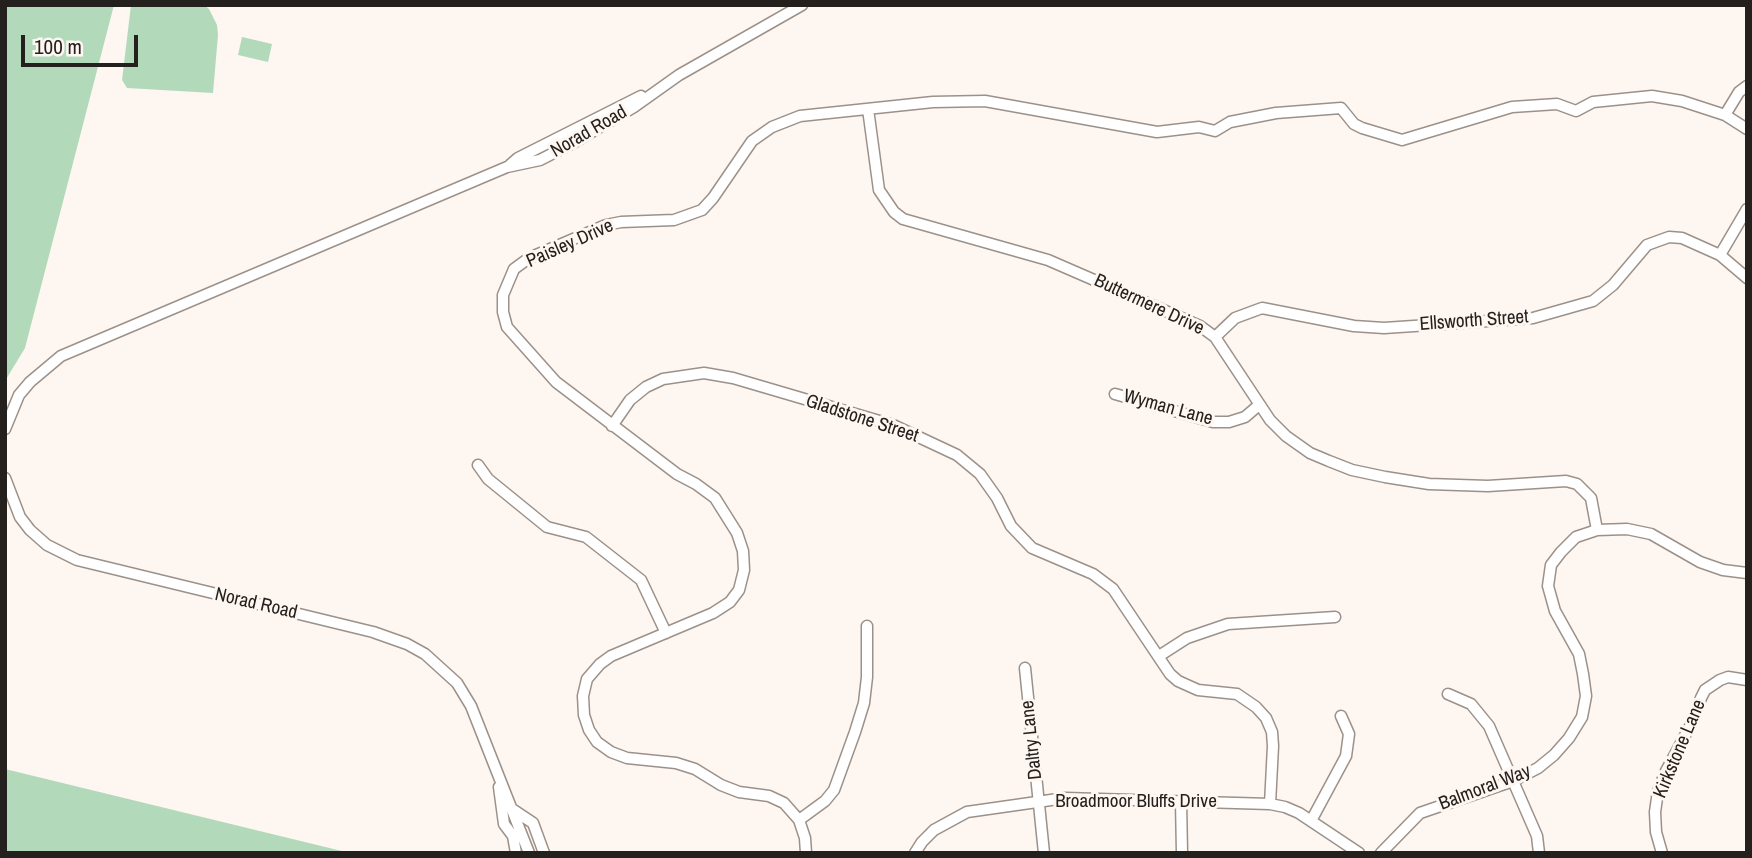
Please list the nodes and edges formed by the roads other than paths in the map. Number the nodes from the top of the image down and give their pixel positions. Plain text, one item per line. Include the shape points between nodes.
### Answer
1 (802, 5) edge
2 (1747, 86) edge
3 (868, 109) junction
4 (1725, 115) junction
5 (1747, 129) edge
6 (1747, 209) edge
7 (1720, 255) junction
8 (1747, 278) edge
9 (1215, 337) junction
10 (1115, 394) dead end
11 (1259, 405) junction
12 (612, 426) junction
13 (5, 429) edge
14 (478, 465) dead end
15 (5, 478) edge
16 (1597, 530) junction
17 (1747, 573) edge
18 (1335, 617) dead end
19 (867, 626) dead end
20 (666, 634) junction
21 (1159, 656) junction
22 (1024, 668) dead end
23 (1747, 680) edge
24 (1448, 694) dead end
25 (1341, 716) dead end
26 (490, 753) junction
27 (1513, 781) junction
28 (1181, 801) junction
29 (1038, 802) junction
30 (1270, 804) junction
31 (512, 809) junction
32 (799, 820) junction
33 (1311, 821) junction
34 (516, 853) edge
35 (529, 853) edge
36 (544, 853) edge
37 (806, 853) edge
38 (915, 853) edge
39 (1044, 853) edge
40 (1182, 853) edge
41 (1359, 853) edge
42 (1381, 853) edge
43 (1539, 853) edge
44 (1662, 853) edge

1 - 13 street, Norad Road via 666,84 507,167 61,356 24,388
2 - 4 street
3 - 4 street, Paisley Drive via 985,101 1157,132 1199,127 1215,131 1230,122 1276,113 1341,107 1354,124 1402,141 1512,107 1557,104 1576,111 1593,102 1652,96
3 - 9 street, Buttermere Drive via 879,190 903,219 1048,260 1182,317
3 - 12 street, Paisley Drive via 800,116 772,127 752,141 702,210 674,220 607,225 529,258 514,270 503,295 507,327 556,382
4 - 5 street
6 - 7 street
7 - 8 street, Ellsworth Street
7 - 9 street, Ellsworth Street via 1682,238 1657,240 1647,245 1603,295 1534,318 1384,328 1262,308 1235,318
9 - 11 street, Buttermere Drive
10 - 11 street, Wyman Lane via 1213,422 1245,417
11 - 16 street, Buttermere Drive via 1286,436 1310,453 1352,470 1430,484 1577,484 1591,498
12 - 20 street, Paisley Drive via 715,498 743,551 739,590 730,602
12 - 21 street, Gladstone Street via 629,400 646,387 663,379 704,373 893,425 970,464 989,485 1011,526 1032,548 1101,579 1113,589
14 - 20 street via 488,479 547,527 586,537 641,580
15 - 26 street, Norad Road via 30,530 77,560 373,632 416,649 457,683
16 - 17 street, Balmoral Way via 1651,534 1700,562
16 - 27 street, Balmoral Way via 1576,537 1561,552 1552,565 1548,586 1555,611 1578,654 1586,696 1582,717 1555,755
18 - 21 street via 1228,624 1187,638
19 - 32 street via 864,703 851,744 834,790
20 - 32 street, Paisley Drive via 611,656 587,679 584,715 597,742 627,758 676,763 739,792 769,796 784,803
21 - 30 street, Gladstone Street via 1178,681 1198,690 1237,694 1266,718 1273,746
22 - 29 street, Daltry Lane
23 - 44 street, Kirkstone Lane via 1720,680 1701,698 1658,791 1654,812
24 - 27 street via 1471,704 1489,726
25 - 33 street via 1349,734 1346,756
26 - 31 street, Norad Road
26 - 34 street, Norad Road via 504,824 513,836
27 - 42 street, Balmoral Way via 1420,813
27 - 43 street via 1537,836
28 - 29 street, Broadmoor Bluffs Drive
28 - 30 street, Broadmoor Bluffs Drive
28 - 40 street
29 - 38 street, Broadmoor Bluffs Drive via 967,812 934,830
29 - 39 street, Daltry Lane
30 - 33 street, Broadmoor Bluffs Drive
31 - 35 street, Norad Road
31 - 36 street, Norad Road via 533,823
32 - 37 street
33 - 41 street, Broadmoor Bluffs Drive

